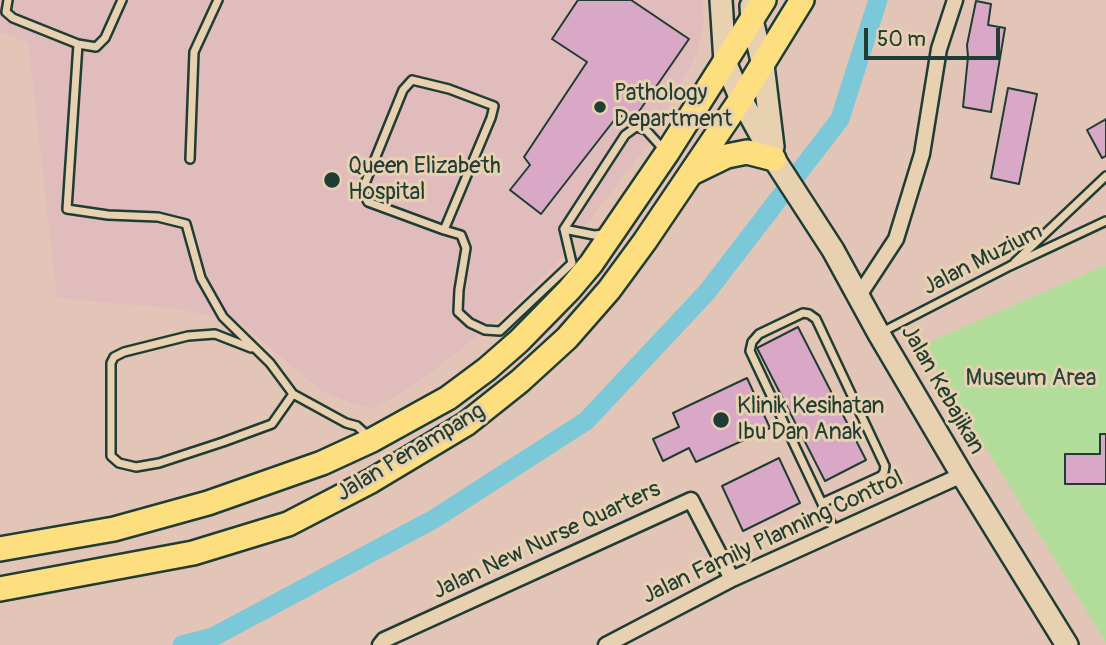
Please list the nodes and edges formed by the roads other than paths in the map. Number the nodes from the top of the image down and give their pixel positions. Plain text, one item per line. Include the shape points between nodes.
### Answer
1 (8, 0) edge
2 (122, 0) edge
3 (218, 0) edge
4 (721, 0) edge
5 (764, 0) edge
6 (802, 0) edge
7 (954, 0) edge
8 (752, 10) edge
9 (78, 44) junction
10 (725, 62) junction
11 (763, 65) junction
12 (741, 99) junction
13 (667, 153) junction
14 (190, 159) dead end
15 (774, 159) junction
16 (691, 174) junction
17 (1106, 176) edge
18 (1106, 221) edge
19 (564, 229) junction
20 (444, 230) junction
21 (614, 232) junction
22 (1010, 267) junction
23 (858, 296) junction
24 (879, 334) junction
25 (255, 350) junction
26 (293, 394) junction
27 (448, 398) junction
28 (466, 424) junction
29 (372, 440) junction
30 (962, 475) junction
31 (822, 503) junction
32 (835, 531) junction
33 (0, 549) edge
34 (732, 579) junction
35 (1, 588) edge
36 (380, 645) edge
37 (607, 645) edge
38 (1067, 645) edge

1 - 9 lane via 6,12 13,19
2 - 9 lane via 105,38 96,47
3 - 14 lane via 194,52
4 - 10 street, Jalan Kebajikan
5 - 8 main road, Jalan Penampang
6 - 11 main road, Jalan Penampang
7 - 23 street via 939,49 922,153 896,239
8 - 10 main road, Jalan Penampang
8 - 11 street, Jalan Kebajikan
9 - 25 lane via 67,209 158,216 187,225 211,298
10 - 12 street, Jalan Kebajikan
10 - 13 main road, Jalan Penampang
11 - 12 main road, Jalan Penampang
11 - 15 street, Jalan Kebajikan
12 - 15 street, Jalan Kebajikan
12 - 16 main road, Jalan Penampang
13 - 19 lane via 646,130 636,127 625,135
13 - 21 main road, Jalan Penampang
15 - 16 main road via 747,152 727,156
15 - 23 street, Jalan Kebajikan
16 - 28 main road, Jalan Penampang via 609,290 567,338
17 - 22 lane
18 - 22 lane, Jalan Muzium
19 - 20 lane via 572,263 500,331 485,330 458,312 466,248 461,235
19 - 21 lane via 594,235
20 - 20 lane via 494,106 412,80 403,90 362,191 368,202
21 - 27 main road, Jalan Penampang via 569,290 519,341
22 - 24 lane, Jalan Muzium
23 - 24 street, Jalan Kebajikan
24 - 30 street, Jalan Kebajikan
25 - 26 lane
25 - 26 lane via 215,334 188,336 114,357 110,371 111,456 136,467 223,442 272,424
26 - 29 lane via 357,426
27 - 28 main road via 465,408 469,415
27 - 29 main road, Jalan Penampang
28 - 35 main road, Jalan Penampang via 288,524 193,554
29 - 33 main road, Jalan Penampang via 322,463 208,503 114,529
30 - 32 street, Jalan Family Planning Control
30 - 38 street, Jalan Kebajikan
31 - 31 lane via 750,351 759,334 803,313 816,319 885,466 881,476
31 - 32 lane
32 - 34 street, Jalan Family Planning Control
34 - 36 street, Jalan New Nurse Quarters via 691,500
34 - 37 street, Jalan Family Planning Control

